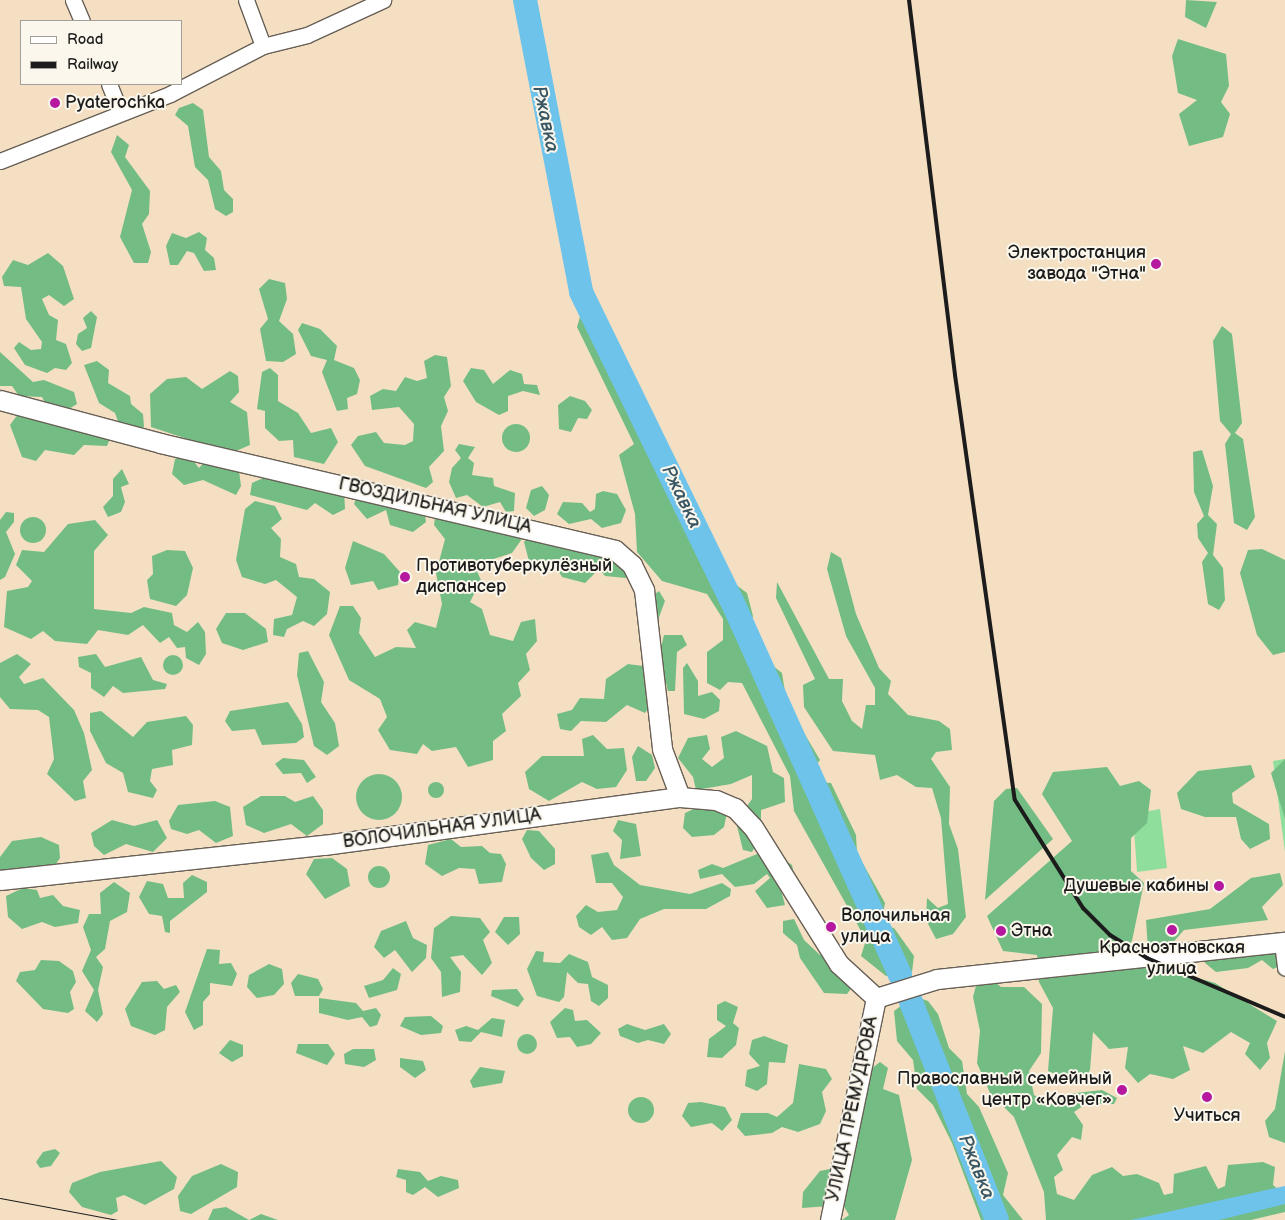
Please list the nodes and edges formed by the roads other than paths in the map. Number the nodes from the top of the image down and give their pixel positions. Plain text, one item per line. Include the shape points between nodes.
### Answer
1 (73, 0) edge
2 (246, 0) edge
3 (383, 0) edge
4 (82, 20) edge
5 (263, 46) junction
6 (108, 85) edge
7 (120, 112) junction
8 (0, 161) edge
9 (0, 400) edge
10 (680, 797) junction
11 (0, 880) edge
12 (1283, 942) edge
13 (1285, 968) edge
14 (876, 998) junction
15 (830, 1220) edge

1 - 4 street
2 - 5 street
3 - 5 street via 307,35
5 - 7 street via 170,94
6 - 7 street
7 - 8 street
9 - 10 street, ГВОЗДИЛЬНАЯ УЛИЦА via 160,443 615,550 632,565 644,590 662,749
10 - 11 street, ВОЛОЧИЛЬНАЯ УЛИЦА via 324,845
10 - 14 street, ВОЛОЧИЛЬНАЯ УЛИЦА via 716,800 734,808 753,827 839,964
12 - 13 street
12 - 14 street via 937,979
14 - 15 street, УЛИЦА ПРЕМУДРОВА

